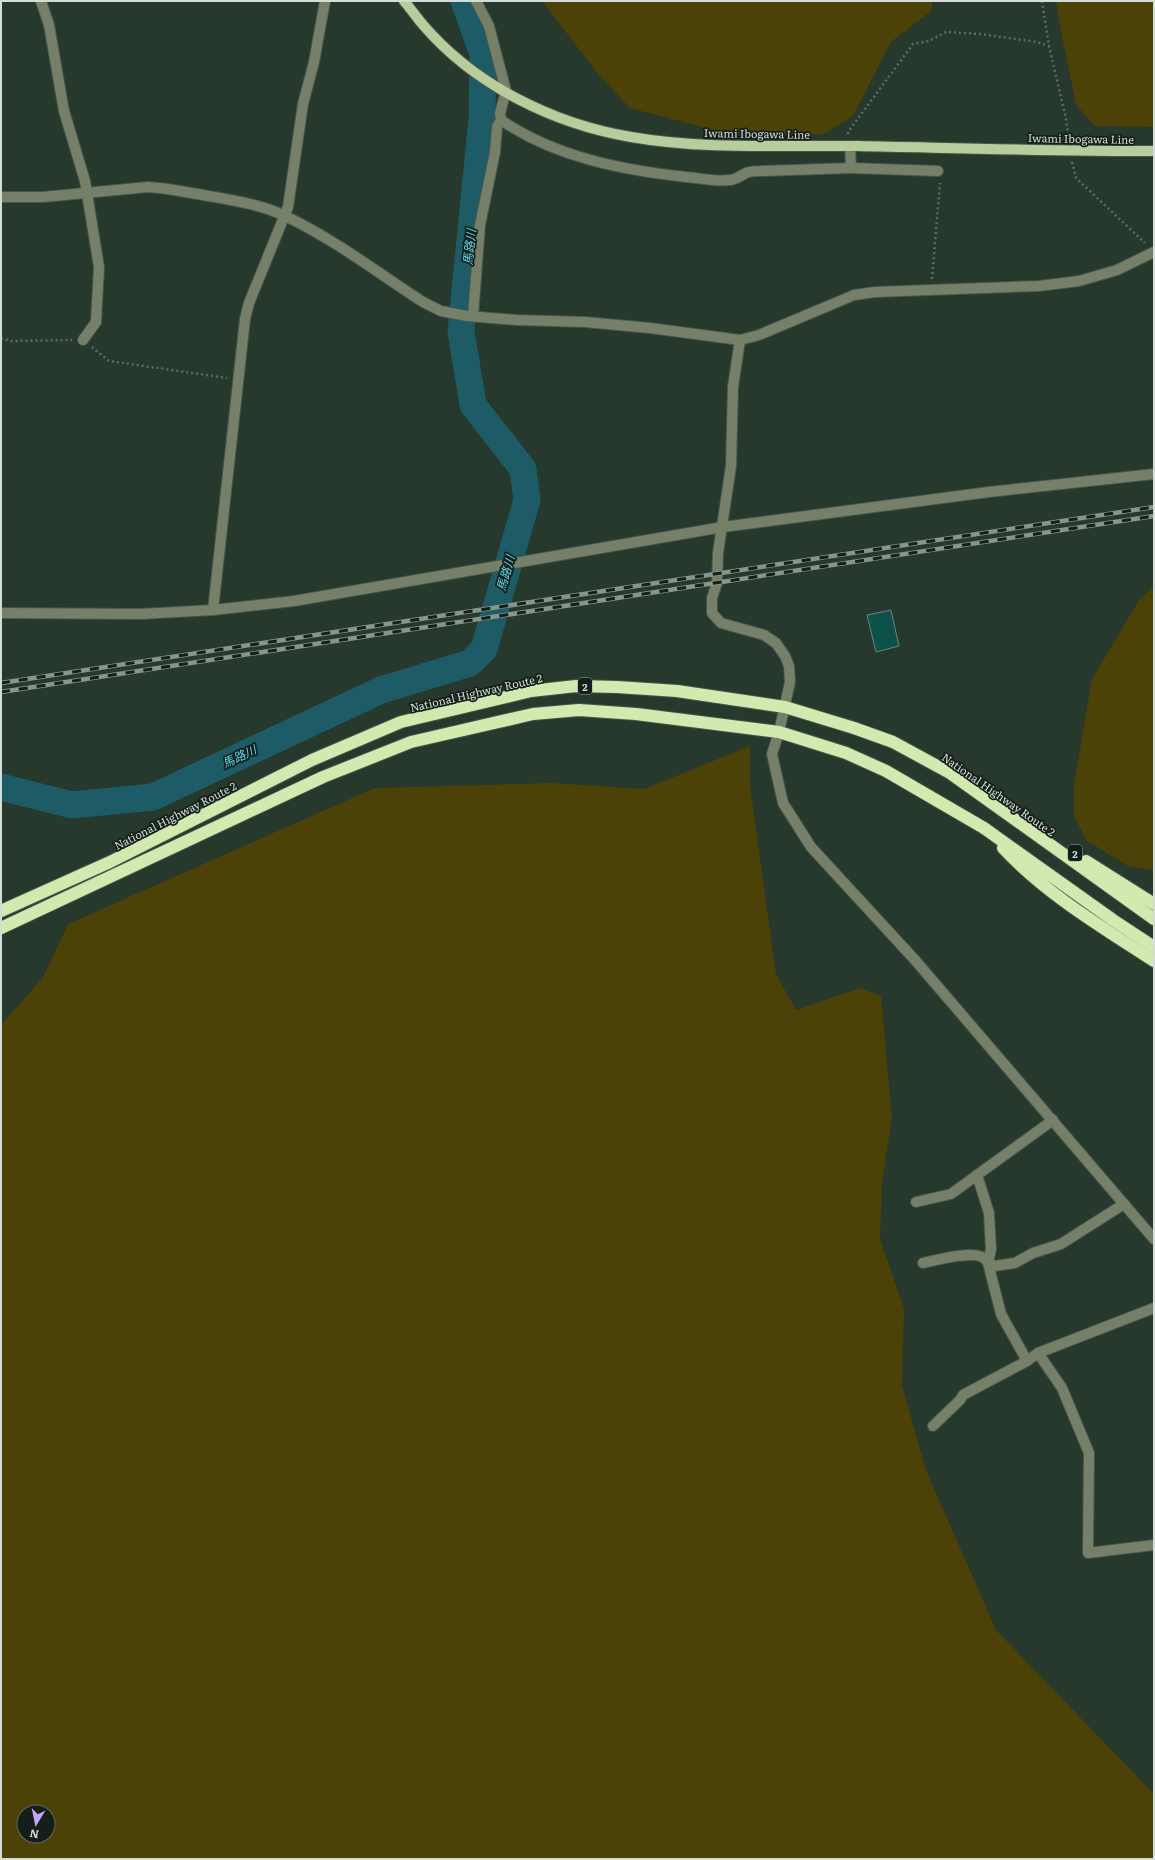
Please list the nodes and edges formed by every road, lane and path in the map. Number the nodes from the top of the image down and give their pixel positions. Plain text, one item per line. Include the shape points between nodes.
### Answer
1 (41, 1) edge
2 (325, 1) edge
3 (404, 1) edge
4 (476, 1) edge
5 (1042, 1) edge
6 (1049, 46) junction
7 (506, 92) junction
8 (501, 120) junction
9 (850, 146) junction
10 (1070, 151) junction
11 (1154, 151) edge
12 (851, 168) junction
13 (938, 171) joint
14 (88, 193) junction
15 (1, 197) edge
16 (284, 215) junction
17 (1154, 252) edge
18 (932, 290) junction
19 (470, 316) junction
20 (1, 338) edge
21 (83, 340) junction
22 (740, 340) junction
23 (237, 379) junction
24 (1154, 474) edge
25 (723, 527) junction
26 (213, 610) junction
27 (1, 613) edge
28 (784, 707) junction
29 (779, 732) junction
30 (995, 806) junction
31 (984, 828) junction
32 (1154, 904) edge
33 (1, 911) edge
34 (1154, 919) edge
35 (1, 928) edge
36 (1154, 947) edge
37 (1154, 961) edge
38 (1052, 1120) junction
39 (977, 1175) junction
40 (916, 1202) dead end
41 (1124, 1204) junction
42 (1154, 1239) edge
43 (923, 1263) dead end
44 (988, 1263) junction
45 (1154, 1308) edge
46 (1038, 1353) junction
47 (1028, 1361) junction
48 (932, 1426) dead end
49 (1154, 1545) edge

1 - 14 street via 49,25 64,112
2 - 16 street via 303,104 288,207
3 - 7 main road, Iwami Ibogawa Line via 423,26 466,66
4 - 7 street via 489,26
5 - 6 path
6 - 9 path via 980,34 946,32 929,41 913,44 848,132
6 - 10 path via 1066,119
7 - 8 street via 500,114
7 - 9 main road, Iwami Ibogawa Line via 558,117 595,130 633,138 717,145
8 - 12 street via 555,148 585,159 677,176 729,180 761,171
8 - 19 street via 497,127 495,152 480,225
9 - 10 main road, Iwami Ibogawa Line
9 - 12 street
10 - 11 main road, Iwami Ibogawa Line
10 - 17 path via 1076,178
12 - 13 street
13 - 18 path via 940,186
14 - 15 street
14 - 16 street via 161,188 256,205
14 - 21 street via 99,267 96,322
16 - 19 street via 312,230 423,302 441,311
16 - 23 street via 249,303
17 - 18 street via 1117,270 1079,281 1039,286
18 - 22 street via 854,295 759,335
19 - 22 street via 585,322
20 - 21 path via 11,341
21 - 23 path via 109,361
22 - 25 street via 733,387 732,466
23 - 26 street
24 - 25 street via 989,492
25 - 26 street via 294,601
25 - 28 street via 712,613 721,623 764,635 776,643 785,656 790,682
26 - 27 street via 140,614
28 - 29 street
28 - 30 highway, National Highway Route 2 / 2 via 893,742 950,773
28 - 33 highway, National Highway Route 2 / 2 via 677,690 576,686 531,691 401,722 312,760 110,862
29 - 31 highway, 2 via 846,753 886,771
29 - 35 highway, 2 via 636,714 579,710 534,714 412,742 323,776
29 - 38 street via 772,754 782,803 811,847 915,960
30 - 32 highway, 2 via 1023,817 1117,882
30 - 34 highway, National Highway Route 2 / 2
31 - 36 highway, 2
31 - 37 highway via 1022,868 1091,920
38 - 39 street
38 - 41 street
39 - 40 street via 951,1194
39 - 44 street via 989,1213 991,1249
41 - 42 street
41 - 44 street via 1061,1244 1014,1263 994,1266
43 - 44 street via 952,1257 975,1256 982,1257
44 - 47 street via 1001,1314
45 - 46 street
46 - 47 street
46 - 49 street via 1062,1388 1089,1453 1088,1553
47 - 48 street via 963,1395

